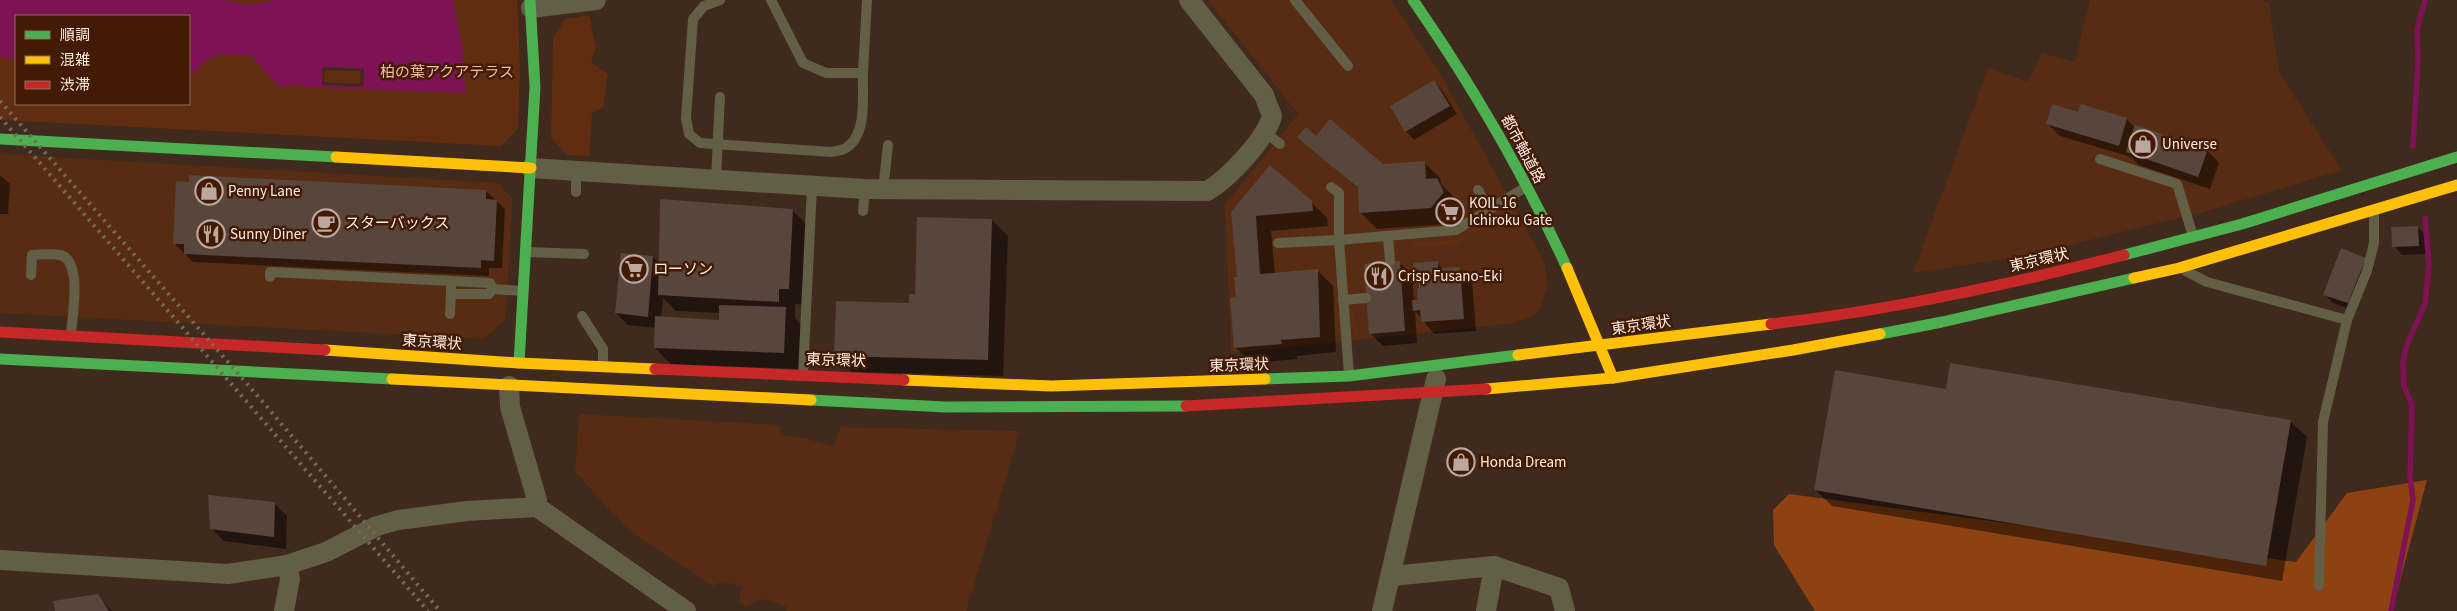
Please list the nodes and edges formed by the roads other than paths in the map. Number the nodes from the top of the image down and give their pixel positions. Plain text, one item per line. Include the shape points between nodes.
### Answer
1 (596, 0) edge
2 (720, 0) edge
3 (771, 0) edge
4 (867, 0) edge
5 (1189, 0) edge
6 (1294, 0) edge
7 (1412, 0) edge
8 (531, 4) edge
9 (1348, 66) dead end
10 (863, 73) junction
11 (720, 97) dead end
12 (0, 139) edge
13 (718, 145) junction
14 (888, 145) dead end
15 (2457, 158) edge
16 (2100, 159) dead end
17 (531, 168) junction
18 (576, 170) junction
19 (716, 179) junction
20 (2457, 185) edge
21 (812, 187) junction
22 (1331, 187) dead end
23 (1526, 187) junction
24 (874, 189) junction
25 (1478, 190) dead end
26 (576, 192) dead end
27 (1488, 209) junction
28 (863, 211) dead end
29 (2374, 211) junction
30 (1388, 236) junction
31 (2193, 236) junction
32 (1338, 240) junction
33 (1278, 243) dead end
34 (526, 252) junction
35 (584, 254) dead end
36 (1390, 261) dead end
37 (2179, 268) junction
38 (31, 274) dead end
39 (270, 277) dead end
40 (451, 281) junction
41 (493, 289) junction
42 (524, 291) junction
43 (451, 294) junction
44 (1366, 298) dead end
45 (1342, 300) junction
46 (450, 314) dead end
47 (582, 316) dead end
48 (2348, 320) junction
49 (0, 332) edge
50 (71, 336) junction
51 (1601, 346) junction
52 (0, 359) edge
53 (519, 363) junction
54 (1442, 365) junction
55 (603, 366) junction
56 (803, 374) junction
57 (1349, 376) junction
58 (1613, 378) junction
59 (510, 386) junction
60 (1432, 392) junction
61 (537, 507) junction
62 (0, 560) edge
63 (287, 566) junction
64 (1494, 566) junction
65 (1391, 576) junction
66 (2319, 586) dead end
67 (284, 611) edge
68 (686, 611) edge
69 (1382, 611) edge
70 (1486, 611) edge
71 (1565, 611) edge

1 - 8 street
2 - 13 lane via 704,6 693,19 686,118 689,134 700,143
3 - 10 lane via 803,63 826,73
4 - 10 lane
5 - 24 street via 1264,95 1272,116 1272,138 1207,191
6 - 9 lane
7 - 23 main road, 都市軸道路 via 1492,122
8 - 17 main road via 535,87
10 - 13 lane via 860,125 857,137 846,148 831,152
11 - 13 lane
12 - 17 main road
13 - 19 lane
14 - 24 lane
15 - 31 main road, 東京環状
16 - 31 lane via 2177,184
17 - 18 street
17 - 34 main road
18 - 19 street
18 - 26 lane
19 - 21 street
20 - 29 main road
21 - 24 street
21 - 56 lane
22 - 32 lane via 1339,193
23 - 27 lane
23 - 51 main road, 都市軸道路
24 - 28 lane
25 - 27 lane
27 - 30 lane via 1456,230
29 - 37 main road
29 - 48 lane via 2374,244
30 - 32 lane
30 - 36 lane
31 - 51 main road, 東京環状 via 2065,270 1930,299
32 - 33 lane
32 - 45 lane
34 - 35 lane
34 - 42 main road
37 - 48 lane via 2207,282
37 - 58 main road via 1942,322 1793,350
38 - 50 lane via 32,255 60,255 72,264
39 - 40 lane via 270,272
40 - 41 lane via 490,283
40 - 43 lane
41 - 42 lane
41 - 43 lane via 489,294
42 - 53 main road
43 - 46 lane
44 - 45 lane
45 - 57 lane
47 - 55 lane via 602,348
48 - 66 lane via 2323,422
49 - 50 main road, 東京環状
50 - 53 main road, 東京環状
51 - 54 main road, 東京環状
51 - 58 main road, 都市軸道路
52 - 59 main road
53 - 55 main road, 東京環状
54 - 57 main road, 東京環状
54 - 60 street
55 - 56 main road, 東京環状
56 - 57 main road, 東京環状 via 1051,386
58 - 60 main road
59 - 60 main road via 945,407 1179,406
59 - 61 street via 510,407
60 - 65 street
61 - 63 street via 466,511 398,520
61 - 68 street
62 - 63 street via 228,574
63 - 67 street via 290,580
64 - 65 street
64 - 70 street
64 - 71 street via 1559,588
65 - 69 street

